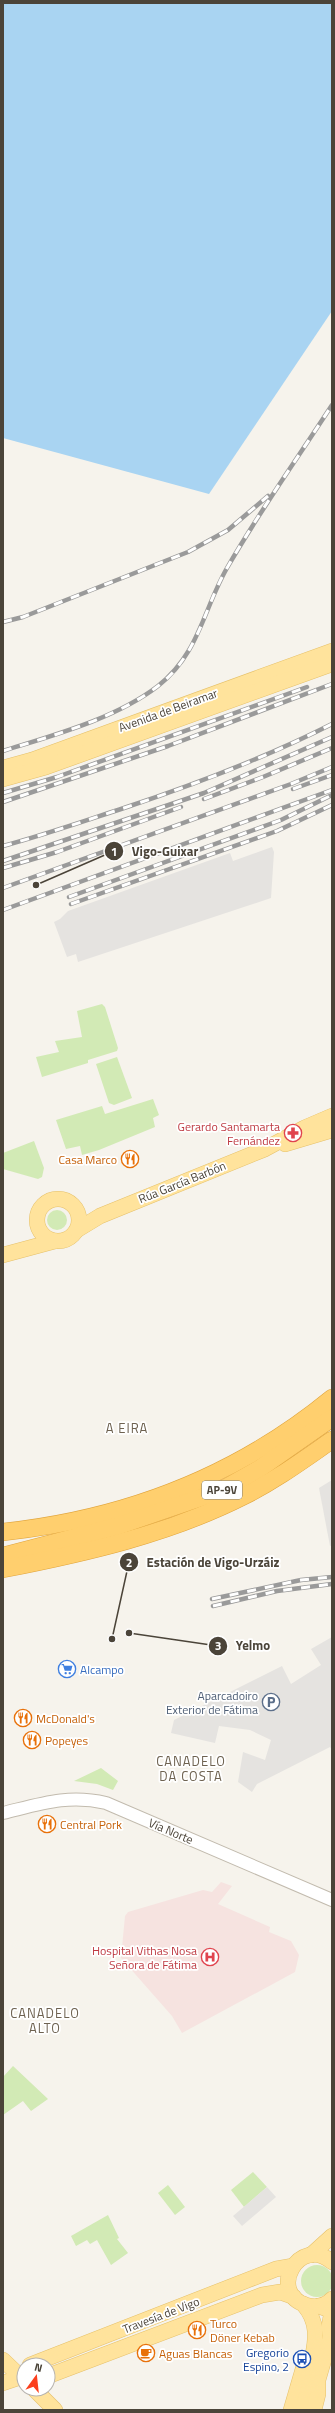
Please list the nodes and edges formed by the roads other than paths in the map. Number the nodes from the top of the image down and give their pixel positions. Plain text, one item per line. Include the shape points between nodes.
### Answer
1 (332, 650) edge
2 (332, 664) edge
3 (188, 710) junction
4 (3, 768) edge
5 (3, 779) edge
6 (332, 1116) edge
7 (332, 1130) edge
8 (265, 1149) junction
9 (78, 1212) junction
10 (100, 1216) junction
11 (38, 1225) junction
12 (77, 1230) junction
13 (55, 1241) junction
14 (9, 1253) edge
15 (332, 1398) edge
16 (332, 1418) edge
17 (332, 1440) edge
18 (111, 1513) junction
19 (97, 1531) junction
20 (3, 1532) edge
21 (3, 1541) edge
22 (3, 1547) edge
23 (3, 1556) edge
24 (3, 1569) edge
25 (3, 1813) edge
26 (332, 1900) edge
27 (332, 2236) edge
28 (311, 2255) junction
29 (332, 2262) edge
30 (293, 2266) junction
31 (299, 2301) junction
32 (328, 2305) edge
33 (332, 2335) edge
34 (313, 2346) junction
35 (3, 2360) edge
36 (56, 2361) edge
37 (16, 2368) edge
38 (56, 2373) edge
39 (16, 2378) edge
40 (3, 2383) edge
41 (313, 2386) junction
42 (42, 2397) edge
43 (55, 2410) edge
44 (291, 2410) edge
45 (303, 2410) edge
46 (314, 2410) edge

1 - 3 main road, Avenida de Beiramar
2 - 3 main road, Avenida de Beiramar
3 - 4 main road, Avenida de Beiramar
3 - 5 main road, Avenida de Beiramar via 46,767
6 - 8 main road, Rúa García Barbón
7 - 8 main road, Rúa García Barbón
8 - 10 main road, Rúa García Barbón
9 - 10 main road via 88,1216
9 - 11 main road via 68,1201 52,1200 41,1208 37,1217
9 - 12 main road
10 - 12 main road, Rúa García Barbón
11 - 13 main road via 44,1235
11 - 14 main road via 31,1238
12 - 13 main road via 65,1240
13 - 14 main road
15 - 18 highway, AP-9V via 287,1432 219,1471 170,1494
16 - 19 highway, AP-9V via 266,1465 220,1491
17 - 24 highway via 270,1482 197,1518 66,1556
18 - 20 highway via 48,1527
18 - 21 highway via 73,1530
19 - 22 highway
19 - 23 highway
25 - 26 street, Vía Norte via 68,1798 85,1798 106,1803
27 - 28 main road
28 - 29 main road via 322,2256
28 - 30 main road via 302,2257
30 - 31 main road via 288,2282
30 - 36 main road, Travesía de Vigo via 276,2269
31 - 32 main road, Travesía de Vigo
31 - 34 main road via 315,2321
31 - 38 main road, Travesía de Vigo via 280,2292 262,2295
32 - 33 main road
33 - 41 main road
34 - 41 main road
34 - 44 main road via 307,2357
35 - 37 main road
39 - 40 main road, Travesía de Vigo
41 - 45 main road
41 - 46 main road via 318,2394
42 - 43 main road

